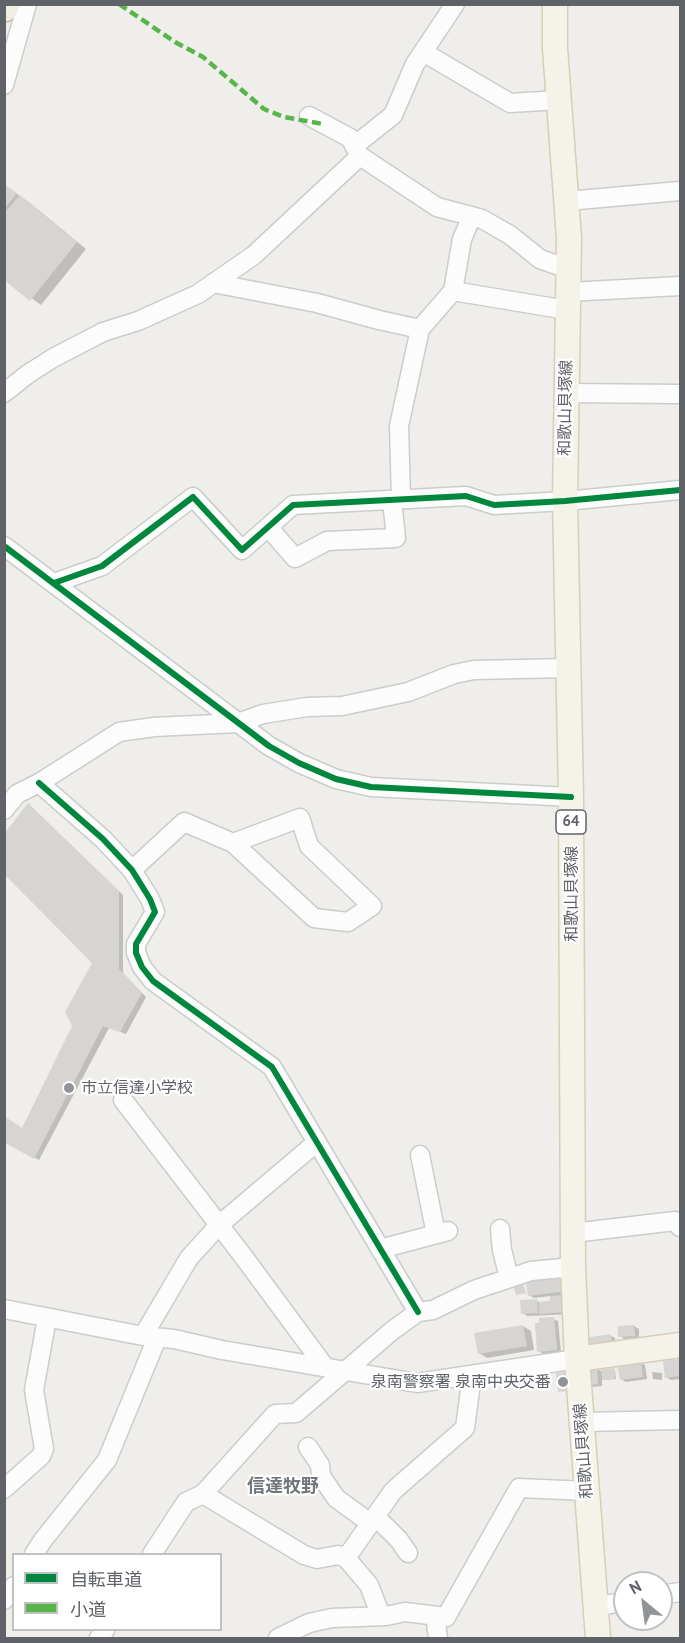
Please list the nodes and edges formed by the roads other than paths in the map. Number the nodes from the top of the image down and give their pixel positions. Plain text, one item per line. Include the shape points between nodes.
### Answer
1 (27, 4) edge
2 (455, 4) edge
3 (555, 4) edge
4 (423, 52) junction
5 (4, 85) edge
6 (559, 100) junction
7 (309, 116) dead end
8 (357, 151) junction
9 (681, 192) edge
10 (567, 201) junction
11 (472, 216) junction
12 (213, 283) junction
13 (681, 286) edge
14 (568, 290) junction
15 (453, 291) junction
16 (420, 329) junction
17 (4, 393) edge
18 (566, 393) junction
19 (681, 394) edge
20 (679, 494) edge
21 (397, 499) junction
22 (565, 501) junction
23 (268, 527) junction
24 (4, 546) edge
25 (54, 583) junction
26 (567, 668) junction
27 (238, 723) junction
28 (39, 783) junction
29 (11, 790) edge
30 (571, 797) junction
31 (4, 810) edge
32 (233, 843) junction
33 (132, 870) junction
34 (123, 1100) dead end
35 (317, 1142) junction
36 (420, 1155) dead end
37 (219, 1225) junction
38 (681, 1227) edge
39 (500, 1229) dead end
40 (573, 1233) junction
41 (380, 1249) junction
42 (573, 1268) junction
43 (509, 1278) junction
44 (4, 1310) edge
45 (418, 1312) junction
46 (47, 1318) junction
47 (150, 1337) junction
48 (681, 1345) edge
49 (577, 1359) junction
50 (325, 1367) junction
51 (345, 1371) junction
52 (472, 1375) junction
53 (681, 1420) edge
54 (582, 1422) junction
55 (308, 1447) dead end
56 (7, 1481) edge
57 (587, 1491) junction
58 (203, 1494) junction
59 (372, 1519) junction
60 (408, 1552) dead end
61 (35, 1553) edge
62 (153, 1553) edge
63 (346, 1558) junction
64 (613, 1604) edge
65 (596, 1606) junction
66 (381, 1616) junction
67 (435, 1616) junction
68 (278, 1638) edge
69 (438, 1638) edge
70 (598, 1638) edge

1 - 5 street
2 - 4 street
3 - 6 main road, 和歌山貝塚線 / 64
4 - 6 street via 510,103
4 - 8 street via 393,115
6 - 10 main road, 和歌山貝塚線 / 64
7 - 8 street via 350,138
8 - 11 street via 437,207
8 - 12 street via 254,255
9 - 10 street
10 - 14 main road, 和歌山貝塚線 / 64
11 - 14 street via 510,235 540,259
11 - 15 street via 462,239
12 - 16 street via 317,303
12 - 17 street via 198,294 103,332 53,358
13 - 14 street
14 - 15 street
14 - 18 main road, 和歌山貝塚線 / 64
15 - 16 street
16 - 21 street via 399,426
18 - 19 street
18 - 22 main road, 和歌山貝塚線 / 64
20 - 22 street
21 - 22 street via 466,496 494,505
21 - 23 street via 293,505
21 - 23 street via 396,538 327,542 295,558
22 - 26 main road, 和歌山貝塚線 / 64
23 - 25 street via 242,550 193,497 102,566
24 - 25 street
25 - 27 street
26 - 27 street via 474,670 408,692 342,706 263,714
26 - 30 main road, 和歌山貝塚線 / 64
27 - 28 street via 119,732
27 - 30 street via 299,764 336,779 371,787
28 - 29 street
28 - 33 street
29 - 31 street
30 - 40 main road, 和歌山貝塚線 / 64
32 - 32 street via 300,819 309,846 372,906 348,922 314,918
32 - 33 street via 184,822
33 - 35 street via 155,912 136,944 142,967 153,981 272,1067
34 - 37 street
35 - 37 street
35 - 41 street
36 - 41 street via 442,1233
37 - 47 street via 189,1258
37 - 50 street
38 - 40 street via 675,1221
39 - 43 street
40 - 42 main road, 和歌山貝塚線 / 64
41 - 45 street
42 - 43 street via 531,1271
42 - 49 main road, 和歌山貝塚線 / 64
43 - 45 street via 433,1310
44 - 46 street
45 - 51 street
46 - 47 street
46 - 56 street via 34,1390 44,1449 41,1456
47 - 50 street
47 - 61 street via 107,1460
48 - 49 main road
49 - 52 street
49 - 54 main road, 和歌山貝塚線 / 64
50 - 51 street
51 - 52 street via 417,1383
51 - 58 street via 296,1413 275,1414
52 - 59 street via 465,1428 393,1491
53 - 54 street
54 - 57 main road, 和歌山貝塚線 / 64
55 - 59 street via 336,1498
57 - 65 main road, 和歌山貝塚線 / 64
57 - 67 street via 519,1488 446,1617
58 - 62 street via 186,1502
58 - 63 street via 304,1555 317,1559 338,1555
59 - 60 street
59 - 63 street
63 - 66 street via 369,1585
64 - 65 street
65 - 70 main road, 和歌山貝塚線 / 64
66 - 67 street via 405,1612
66 - 68 street via 332,1618 309,1623
67 - 69 street

